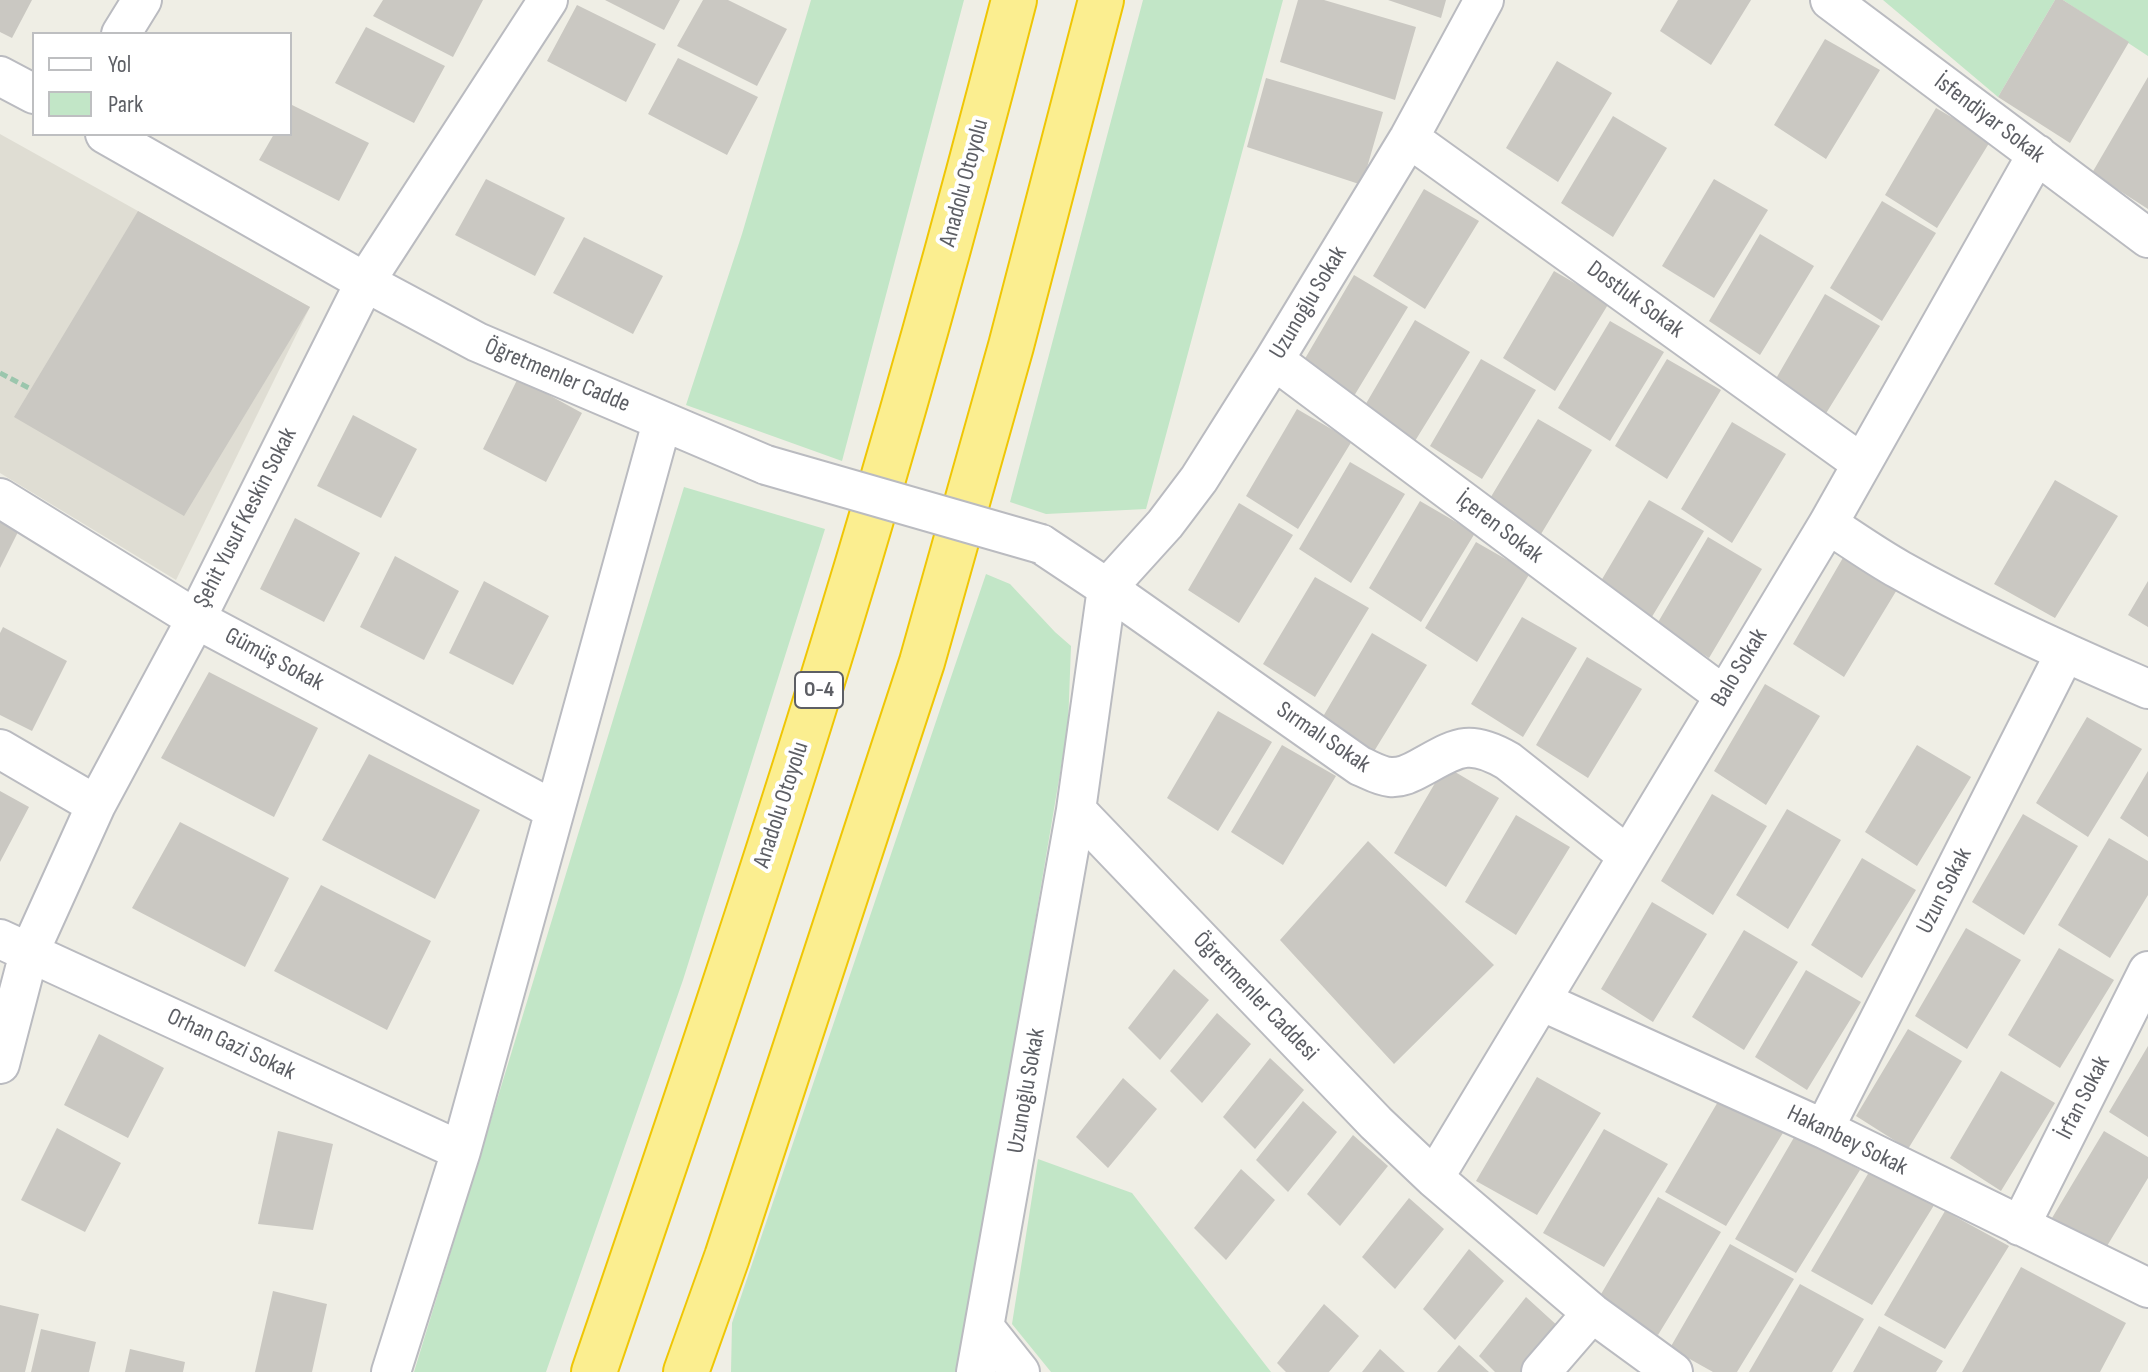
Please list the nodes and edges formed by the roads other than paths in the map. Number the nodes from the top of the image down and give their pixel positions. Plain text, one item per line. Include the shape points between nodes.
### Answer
1 (142, 0) edge
2 (548, 0) edge
3 (1014, 0) edge
4 (1101, 0) edge
5 (1484, 0) edge
6 (1830, 0) edge
7 (122, 32) edge
8 (0, 76) edge
9 (32, 93) edge
10 (109, 136) edge
11 (1409, 138) junction
12 (2037, 154) junction
13 (2148, 238) edge
14 (365, 282) junction
15 (1274, 360) junction
16 (662, 422) junction
17 (1861, 463) junction
18 (0, 498) edge
19 (1828, 524) junction
20 (1107, 588) junction
21 (196, 619) junction
22 (2065, 653) junction
23 (2148, 689) edge
24 (1723, 695) junction
25 (0, 749) edge
26 (96, 805) junction
27 (554, 810) junction
28 (1076, 810) junction
29 (1628, 856) junction
30 (14, 946) edge
31 (2148, 971) edge
32 (1541, 1001) junction
33 (0, 1064) edge
34 (1824, 1129) junction
35 (461, 1151) junction
36 (1434, 1178) junction
37 (2020, 1226) junction
38 (2148, 1288) edge
39 (1592, 1313) junction
40 (985, 1328) junction
41 (391, 1372) edge
42 (594, 1372) edge
43 (686, 1372) edge
44 (976, 1372) edge
45 (1020, 1372) edge
46 (1541, 1372) edge
47 (1673, 1372) edge

1 - 7 street
2 - 14 street, Şehit Yusuf Keskin Sokak
3 - 42 highway, Anadolu Otoyolu / O-4 via 928,322 835,639
4 - 43 highway via 922,662
5 - 11 street, Uzunoğlu Sokak
6 - 12 street, İsfendiyar Sokak
8 - 9 street
10 - 14 street, Öğretmenler Cadde
11 - 15 street, Uzunoğlu Sokak
11 - 17 street, Dostluk Sokak
12 - 13 street, İsfendiyar Sokak
12 - 17 street, Balo Sokak
14 - 16 street, Öğretmenler Cadde via 477,342
14 - 21 street, Şehit Yusuf Keskin Sokak
15 - 20 street, Uzunoğlu Sokak via 1199,479
15 - 24 street, İçeren Sokak
16 - 20 street, Öğretmenler Cadde, bridge via 766,465 1041,544
16 - 27 street
17 - 19 street, Balo Sokak
18 - 21 street, Gümüş Sokak
19 - 22 street via 1911,576
19 - 24 street, Balo Sokak
20 - 28 street
20 - 29 street, Sırmalı Sokak via 1360,766 1392,778 1458,748 1491,751
21 - 26 street, Şehit Yusuf Keskin Sokak
21 - 27 street, Gümüş Sokak
22 - 23 street
22 - 34 street, Uzun Sokak
24 - 29 street, Balo Sokak
25 - 26 street
26 - 30 street, Şehit Yusuf Keskin Sokak
27 - 35 street
28 - 36 street, Öğretmenler Caddesi
28 - 40 street, Uzunoğlu Sokak
29 - 32 street, Balo Sokak
30 - 33 street, Şehit Yusuf Keskin Sokak
30 - 35 street, Orhan Gazi Sokak
31 - 37 street, İrfan Sokak
32 - 34 street, Hakanbey Sokak
32 - 36 street, Balo Sokak
34 - 37 street, Hakanbey Sokak
35 - 41 street
36 - 39 street, Öğretmenler Caddesi
37 - 38 street, Hakanbey Sokak
39 - 46 street
39 - 47 street, Öğretmenler Caddesi
40 - 44 street, Uzunoğlu Sokak
40 - 45 street

